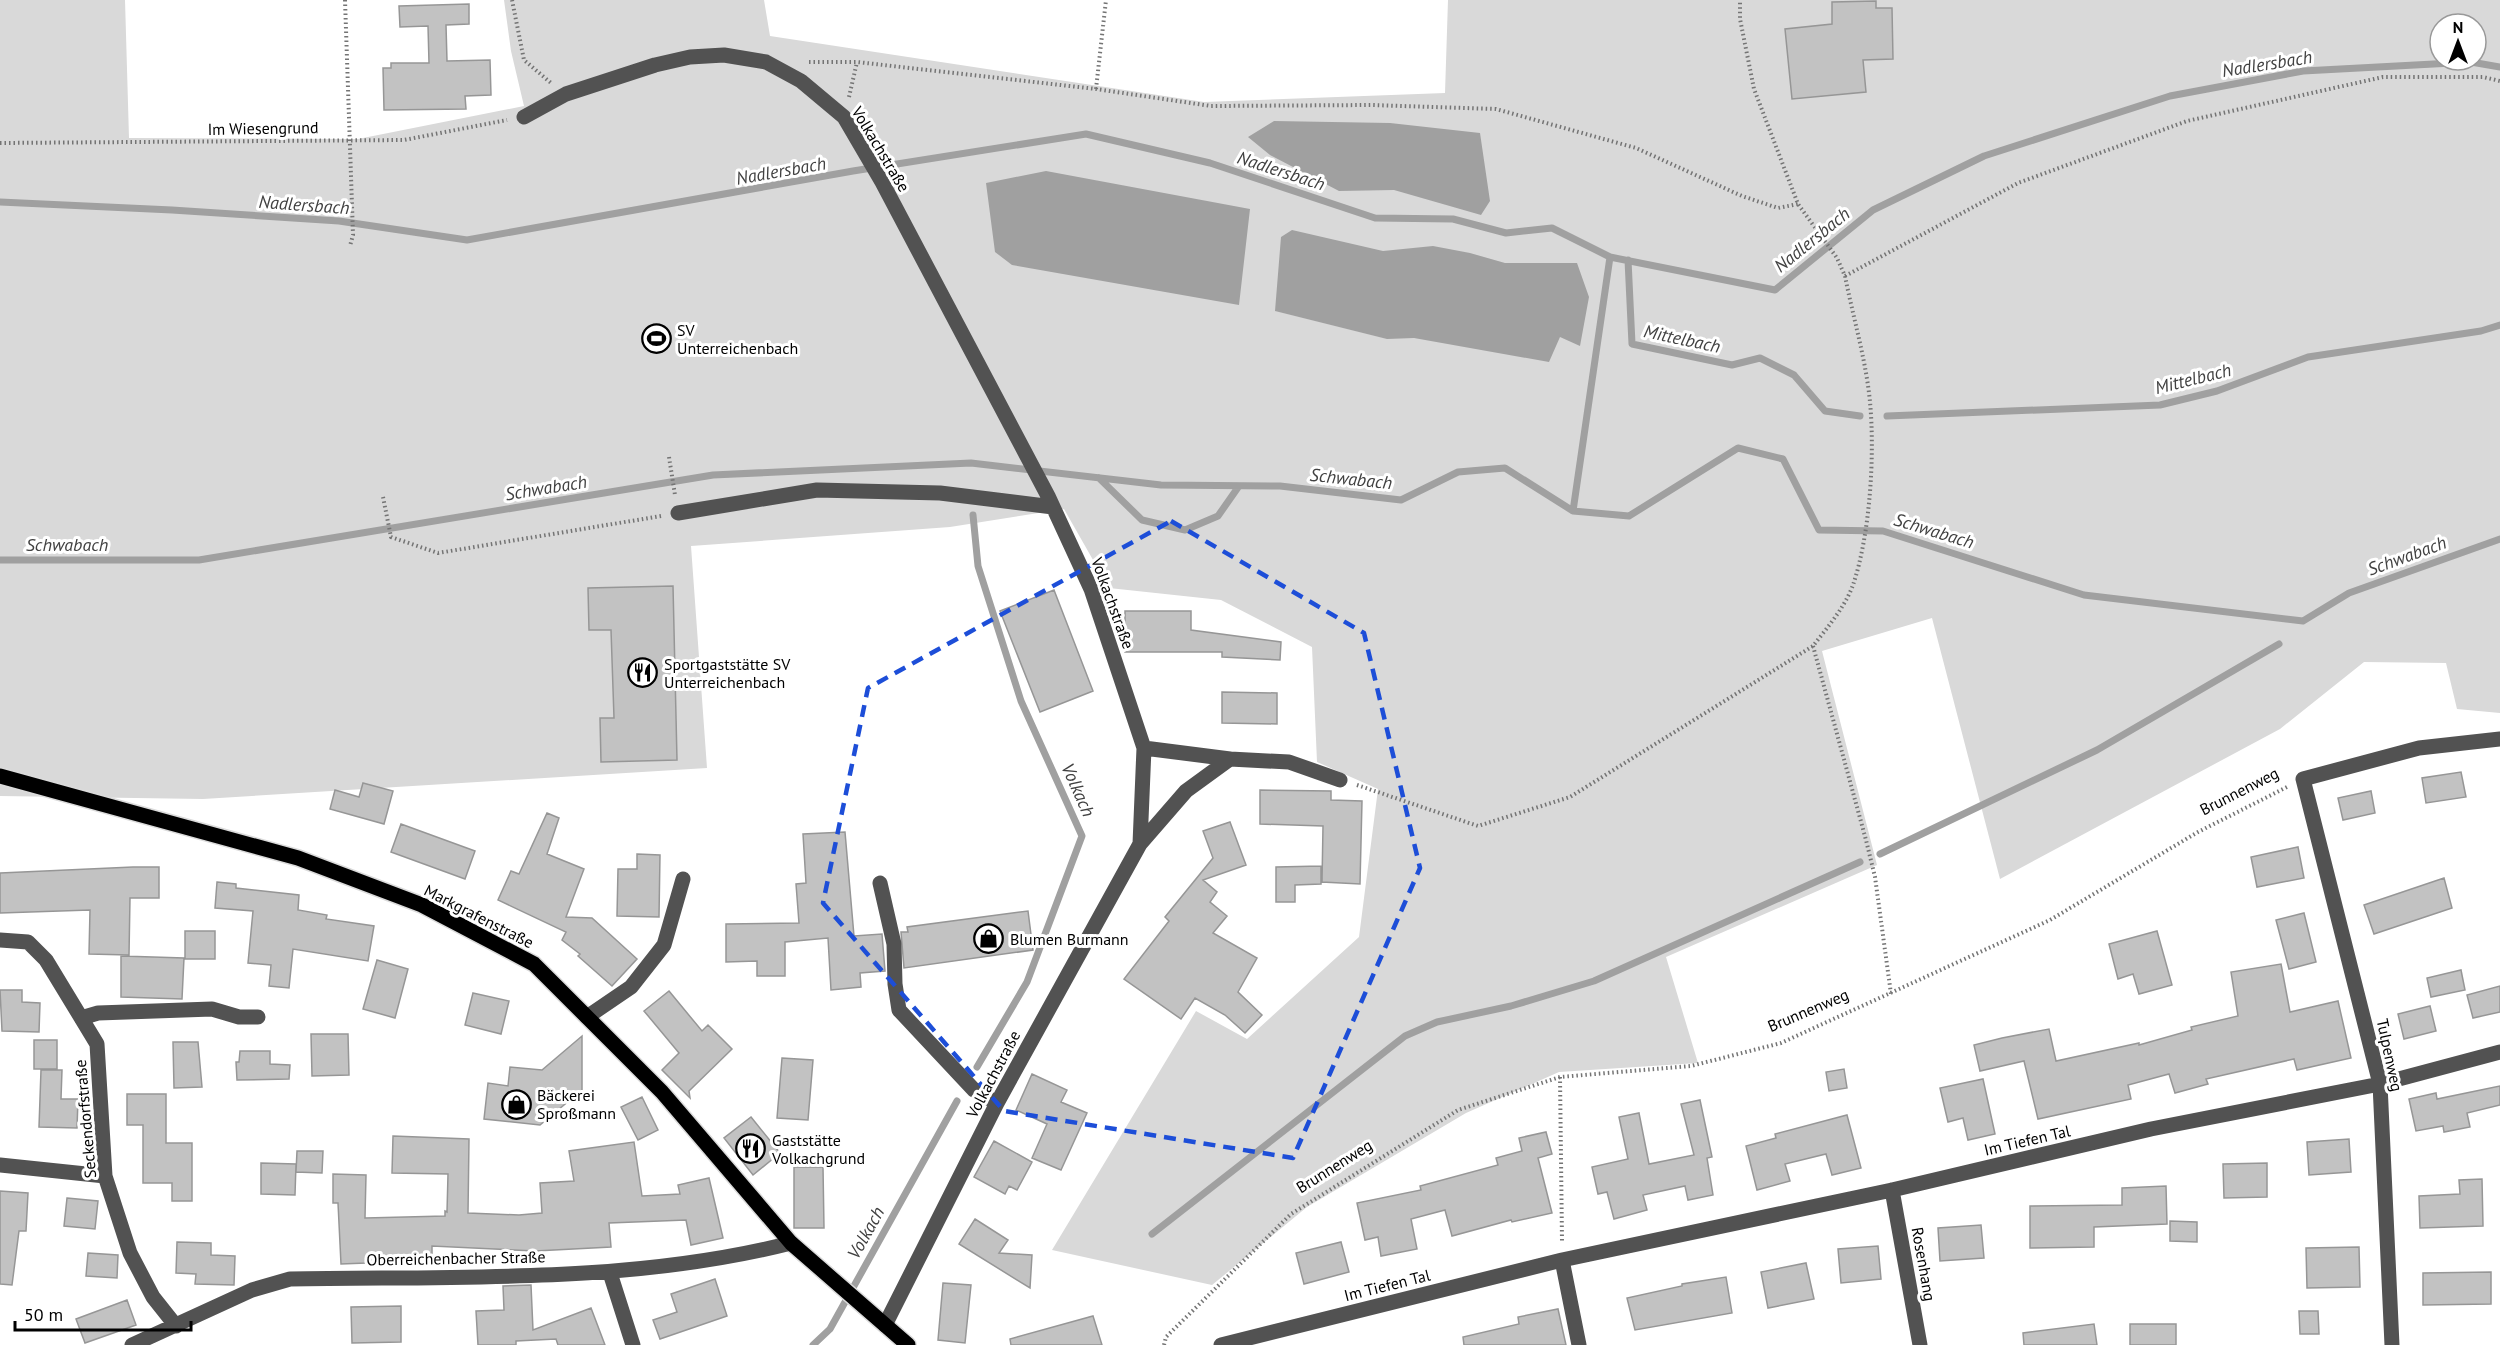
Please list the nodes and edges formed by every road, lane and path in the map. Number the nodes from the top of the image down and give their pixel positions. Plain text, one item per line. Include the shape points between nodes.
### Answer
1 (345, 0) edge
2 (512, 0) edge
3 (1106, 0) edge
4 (1740, 0) edge
5 (800, 62) dead end
6 (857, 62) junction
7 (2500, 81) edge
8 (1096, 89) junction
9 (566, 94) junction
10 (524, 117) joint
11 (844, 117) junction
12 (351, 139) junction
13 (0, 143) edge
14 (1798, 204) junction
15 (350, 246) dead end
16 (1845, 276) junction
17 (669, 457) dead end
18 (674, 493) dead end
19 (383, 497) dead end
20 (1051, 502) junction
21 (678, 513) joint
22 (1813, 646) junction
23 (2500, 739) edge
24 (1144, 748) junction
25 (1230, 759) junction
26 (0, 776) edge
27 (2303, 778) junction
28 (1340, 780) joint
29 (1140, 844) junction
30 (683, 879) dead end
31 (880, 883) dead end
32 (0, 940) edge
33 (1892, 994) junction
34 (258, 1017) dead end
35 (587, 1017) junction
36 (81, 1018) junction
37 (2500, 1052) edge
38 (1560, 1077) junction
39 (2380, 1084) junction
40 (997, 1103) junction
41 (0, 1165) edge
42 (105, 1176) junction
43 (1892, 1190) junction
44 (790, 1243) junction
45 (1562, 1260) junction
46 (610, 1273) junction
47 (879, 1320) junction
48 (176, 1326) junction
49 (132, 1345) edge
50 (633, 1345) edge
51 (908, 1345) edge
52 (1164, 1345) edge
53 (1221, 1345) edge
54 (1579, 1345) edge
55 (1920, 1345) edge
56 (2392, 1345) edge

1 - 12 path
2 - 9 path via 524,60
3 - 8 path
4 - 14 path via 1754,89
5 - 6 path
6 - 8 path
6 - 11 path
7 - 16 path via 2483,77 2383,77 2187,121 2018,183
8 - 14 path via 1211,106 1496,109 1636,148 1778,208
9 - 10 street, Volkachstraße
9 - 11 street, Volkachstraße via 655,65 724,55 766,62 801,81
10 - 12 path, Im Wiesengrund via 404,140
11 - 20 street, Volkachstraße
12 - 13 path, Im Wiesengrund
12 - 15 path
14 - 16 path via 1837,258
16 - 22 path via 1870,400 1868,508 1853,586
17 - 18 path
19 - 21 path via 391,537 438,554
20 - 21 street via 940,493 817,490
20 - 24 street, Volkachstraße via 1091,590
22 - 28 path via 1570,797 1478,826
22 - 33 path via 1875,877
23 - 27 street, Brunnenweg via 2419,748
24 - 25 street
24 - 29 street, Volkachstraße
25 - 28 street via 1288,762
25 - 29 street, Volkachstraße via 1186,791
26 - 35 main road, Markgrafenstraße via 298,858 422,905 534,964
27 - 33 path, Brunnenweg via 2198,832 2049,920
27 - 39 street, Tulpenweg
29 - 40 street, Volkachstraße
30 - 35 street via 664,945 631,987
31 - 40 street via 894,944 899,1010 974,1090
32 - 36 street, Seckendorfstraße via 28,942 46,960
33 - 38 path, Brunnenweg via 1781,1044 1692,1066
34 - 36 street via 212,1010 98,1013
35 - 44 main road, Markgrafenstraße via 662,1092
36 - 42 street, Seckendorfstraße via 97,1044
37 - 39 street, Im Tiefen Tal
38 - 45 path
38 - 52 path, Brunnenweg via 1458,1110 1291,1214 1166,1337
39 - 43 street, Im Tiefen Tal via 2151,1130
39 - 56 street, Tulpenweg
40 - 47 street, Volkachstraße
41 - 42 street
42 - 48 street, Seckendorfstraße via 130,1253 153,1298
43 - 45 street, Im Tiefen Tal
43 - 55 street, Rosenhang
44 - 46 street, Oberreichenbacher Straße
44 - 47 main road, Markgrafenstraße
45 - 53 street, Im Tiefen Tal
45 - 54 street
46 - 48 street, Oberreichenbacher Straße via 290,1279 252,1290
46 - 50 street
47 - 51 main road, Markgrafenstraße
48 - 49 street, Oberreichenbacher Straße

